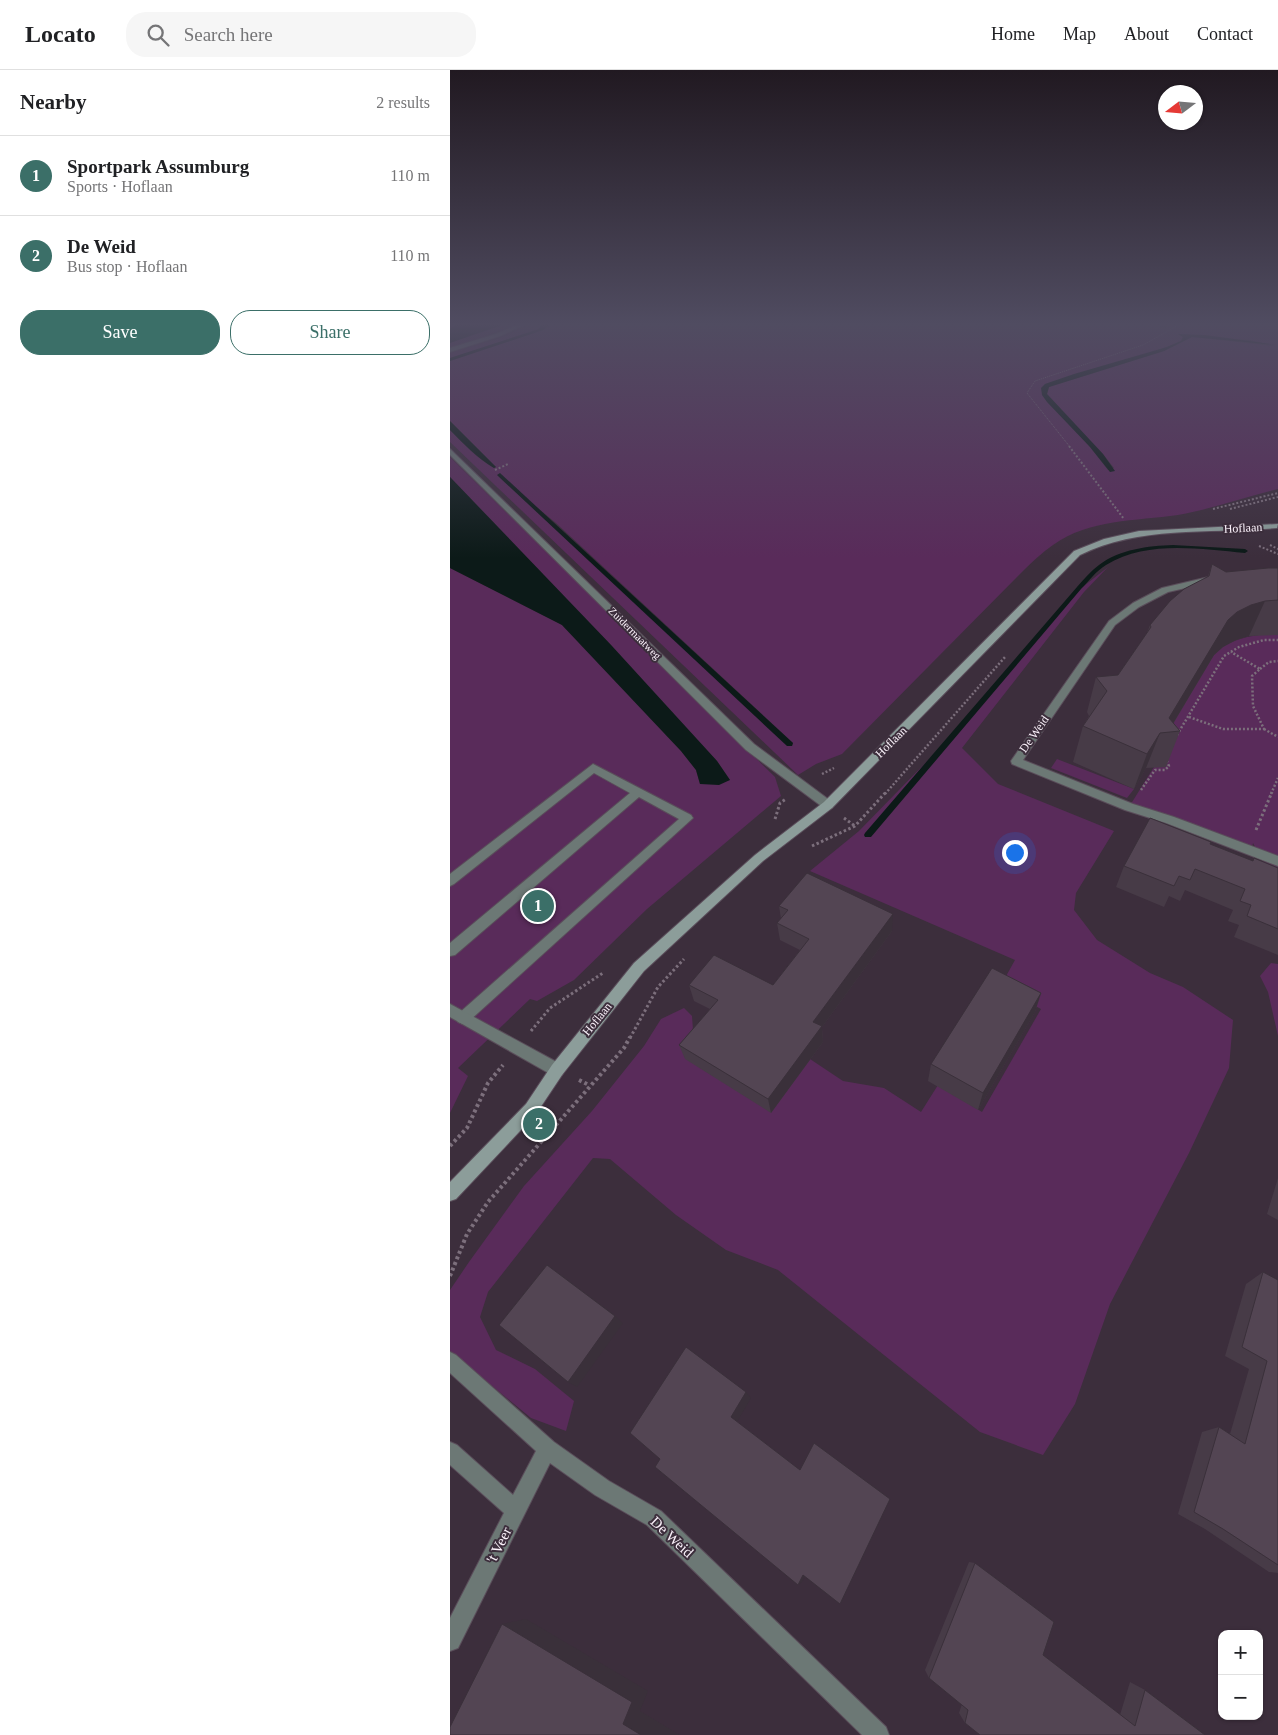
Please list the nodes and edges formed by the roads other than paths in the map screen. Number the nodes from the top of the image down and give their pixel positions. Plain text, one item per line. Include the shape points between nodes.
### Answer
1 (450, 452) edge
2 (1277, 523) edge
3 (1224, 577) edge
4 (638, 792) junction
5 (828, 805) junction
6 (1278, 861) edge
7 (450, 881) edge
8 (450, 951) edge
9 (450, 1010) edge
10 (463, 1018) junction
11 (557, 1070) junction
12 (450, 1193) edge
13 (450, 1360) edge
14 (547, 1449) junction
15 (450, 1452) edge
16 (516, 1511) junction
17 (450, 1640) edge
18 (878, 1735) edge

1 - 5 street, Zuidermaatweg via 750,747
2 - 5 main road, Hoflaan via 1115,537 1076,553
3 - 6 street, De Weid via 1165,590 1136,605 1112,623 1016,761 1129,807
4 - 7 street via 594,768
4 - 8 street
4 - 10 street via 687,818
5 - 11 main road, Hoflaan via 759,858 639,967
9 - 10 street
10 - 11 street
11 - 12 main road, Hoflaan via 531,1109
13 - 14 street, De Weid
14 - 16 street, 't Veer
14 - 18 street, De Weid via 602,1488 654,1518
15 - 16 street
16 - 17 street, 't Veer

